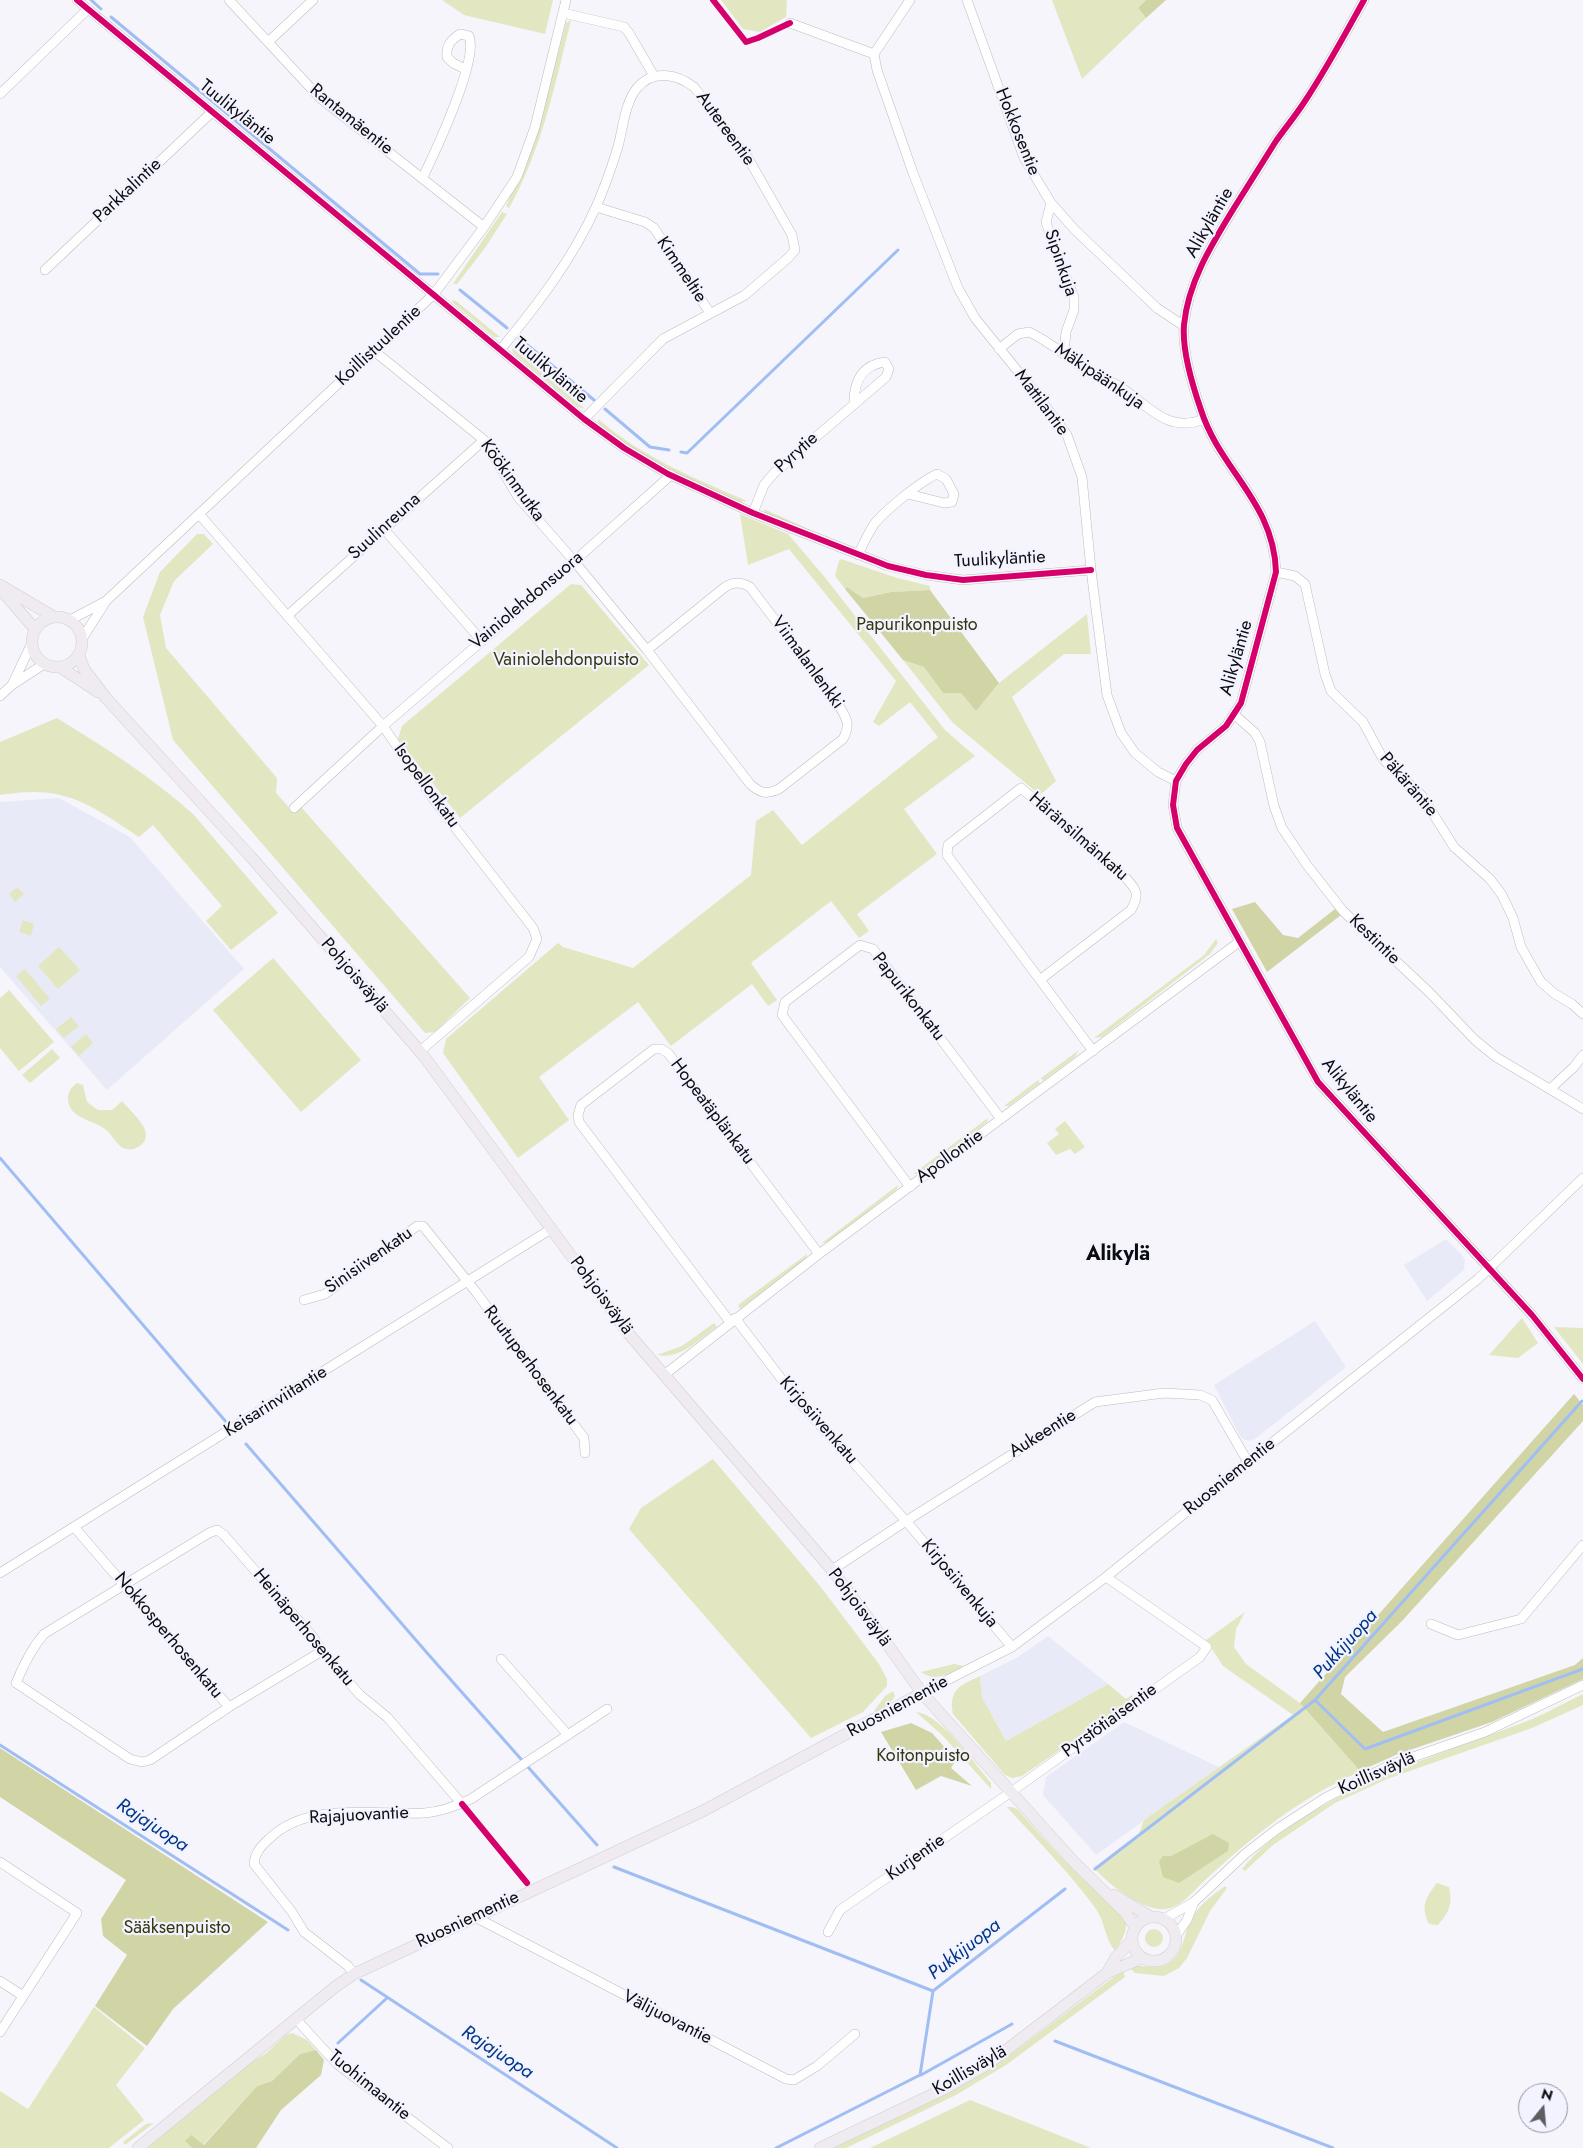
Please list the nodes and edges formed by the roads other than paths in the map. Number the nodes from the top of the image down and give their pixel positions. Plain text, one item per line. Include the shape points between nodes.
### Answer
1 (77, 0) edge
2 (229, 0) edge
3 (313, 0) edge
4 (566, 0) edge
5 (910, 0) edge
6 (967, 0) edge
7 (1364, 0) edge
8 (88, 9) junction
9 (563, 13) junction
10 (790, 23) dead end
11 (268, 42) junction
12 (874, 54) junction
13 (465, 69) dead end
14 (654, 76) junction
15 (0, 94) edge
16 (212, 112) junction
17 (423, 178) junction
18 (1051, 203) junction
19 (596, 207) junction
20 (484, 227) junction
21 (45, 270) dead end
22 (434, 294) junction
23 (710, 313) junction
24 (1184, 326) junction
25 (501, 349) junction
26 (999, 350) junction
27 (374, 351) junction
28 (1064, 352) junction
29 (854, 403) junction
30 (584, 419) junction
31 (1204, 419) junction
32 (484, 440) junction
33 (671, 475) junction
34 (908, 494) junction
35 (753, 513) junction
36 (199, 514) junction
37 (383, 528) junction
38 (858, 555) junction
39 (574, 561) junction
40 (1091, 570) junction
41 (1276, 572) junction
42 (0, 587) edge
43 (106, 601) junction
44 (287, 616) junction
45 (54, 617) junction
46 (70, 620) junction
47 (35, 629) junction
48 (82, 639) junction
49 (480, 640) junction
50 (31, 645) junction
51 (647, 650) junction
52 (79, 655) junction
53 (44, 664) junction
54 (60, 667) junction
55 (12, 685) junction
56 (0, 696) edge
57 (106, 698) junction
58 (1235, 715) junction
59 (383, 726) junction
60 (1176, 781) junction
61 (294, 808) dead end
62 (1239, 942) junction
63 (1041, 979) junction
64 (1583, 1014) edge
65 (1093, 1051) junction
66 (419, 1052) junction
67 (1583, 1055) edge
68 (1550, 1089) junction
69 (1583, 1109) edge
70 (1002, 1119) junction
71 (1583, 1178) edge
72 (910, 1187) junction
73 (551, 1229) junction
74 (819, 1254) junction
75 (1490, 1268) junction
76 (467, 1282) junction
77 (304, 1300) dead end
78 (732, 1320) junction
79 (664, 1375) junction
80 (1583, 1378) edge
81 (585, 1453) dead end
82 (1248, 1462) junction
83 (906, 1521) junction
84 (75, 1528) junction
85 (1583, 1545) edge
86 (832, 1570) junction
87 (0, 1573) edge
88 (1106, 1578) junction
89 (124, 1584) junction
90 (1431, 1624) dead end
91 (1012, 1647) junction
92 (322, 1651) junction
93 (500, 1659) dead end
94 (1583, 1685) edge
95 (922, 1693) junction
96 (229, 1708) junction
97 (607, 1709) dead end
98 (568, 1735) junction
99 (1011, 1792) junction
100 (462, 1804) junction
101 (0, 1862) edge
102 (1103, 1889) junction
103 (1194, 1902) junction
104 (474, 1917) junction
105 (1151, 1917) junction
106 (1164, 1919) junction
107 (1135, 1927) junction
108 (828, 1932) dead end
109 (1176, 1936) junction
110 (1132, 1940) junction
111 (1142, 1958) junction
112 (1107, 1973) junction
113 (354, 1974) junction
114 (0, 1981) edge
115 (23, 1996) junction
116 (296, 2019) junction
117 (0, 2032) edge
118 (855, 2034) dead end
119 (138, 2148) edge
120 (448, 2148) edge
121 (820, 2148) edge

1 - 8 street, Tuulikyläntie
2 - 11 street, Rantamäentie
3 - 11 street
4 - 9 street, Koillistuulentie
5 - 12 street
6 - 18 street, Hokkosentie via 1024,158
7 - 24 street, Alikyläntie via 1305,102 1276,141 1204,258 1192,287
8 - 15 street
8 - 16 street, Tuulikyläntie
9 - 14 street via 624,27
9 - 20 street, Koillistuulentie via 535,128 517,177
10 - 12 street
11 - 17 street, Rantamäentie via 320,98
12 - 26 street, Mattilantie via 913,173 958,288
13 - 17 street via 445,131
14 - 19 street via 637,88 628,106 617,149
14 - 23 street, Autereentie via 670,75 694,87 748,158 792,235 795,250 788,258 745,295
16 - 21 street, Parkkalintie
16 - 22 street, Tuulikyläntie
17 - 20 street, Rantamäentie
18 - 24 street, Hokkosentie via 1157,308
18 - 28 street, Sipinkuja via 1046,222 1074,297
19 - 23 street, Kimmeltie via 645,222 654,228
19 - 25 street via 561,271
20 - 22 street, Koillistuulentie
22 - 25 street, Tuulikyläntie
22 - 27 street, Koillistuulentie
23 - 30 street, Autereentie via 663,339
24 - 31 street, Alikyläntie via 1192,383
25 - 30 street, Tuulikyläntie
26 - 28 street, Mäkipäänkuja via 1018,334 1028,332
26 - 40 street, Mattilantie via 1067,435 1082,477
27 - 32 street, Köökinmutka
27 - 36 street, Koillistuulentie
28 - 31 street, Mäkipäänkuja via 1082,367 1123,388 1148,410 1173,423
29 - 29 street, Pyrytie via 858,379 874,364 885,362 889,369 886,377
29 - 35 street, Pyrytie via 774,473 764,485
30 - 33 street, Tuulikyläntie via 624,448
31 - 41 street, Alikyläntie via 1215,442 1260,509 1276,554
32 - 37 street, Suulinreuna
32 - 39 street, Köökinmutka via 518,497
33 - 35 street, Tuulikyläntie
33 - 39 street, Vainiolehdonsuora
34 - 34 street via 937,474 946,479 954,494 952,502 944,503
34 - 38 street via 875,523
35 - 38 street, Tuulikyläntie
36 - 43 street, Koillistuulentie
36 - 44 street, Isopellonkatu
37 - 44 street, Suulinreuna
37 - 49 street
38 - 40 street, Tuulikyläntie via 926,576 963,580
39 - 49 street, Vainiolehdonsuora
39 - 51 street, Viimalanlenkki
40 - 60 street, Mattilantie via 1107,695 1121,733 1146,764
41 - 58 street, Alikyläntie
41 - 64 street, Päkäräntie via 1295,576 1305,584 1331,691 1364,722 1383,759 1422,796 1454,846 1490,879 1502,895 1521,947 1541,982
42 - 45 main road
42 - 47 main road
43 - 46 street, Koillistuulentie
43 - 48 street, Koillistuulentie
44 - 59 street, Isopellonkatu
45 - 46 main road
45 - 47 main road via 46,619
46 - 48 main road
47 - 50 main road
48 - 52 main road
49 - 59 street, Vainiolehdonsuora
50 - 53 main road
50 - 55 street
51 - 51 street, Viimalanlenkki via 759,792 770,793 779,789 843,739 847,732 848,721 837,702 745,584 725,586
52 - 54 main road
52 - 57 main road, Pohjoisväylä via 84,669
53 - 54 main road
53 - 55 street
54 - 57 main road, Pohjoisväylä
55 - 56 street
57 - 66 main road, Pohjoisväylä via 269,877
58 - 60 street, Alikyläntie via 1198,750
58 - 68 street, Kestintie via 1260,742 1282,828 1344,911 1475,1040 1496,1057
59 - 61 street, Vainiolehdonsuora
59 - 66 street, Isopellonkatu via 436,803 534,928 536,939 529,957
60 - 62 street, Alikyläntie via 1174,805 1177,828
62 - 65 street, Apollontie
62 - 75 street, Alikyläntie via 1318,1082
63 - 63 street, Häränsilmänkatu via 947,855 948,845 1021,788 1136,888 1137,900 1131,910
63 - 65 street, Häränsilmänkatu
65 - 70 street, Apollontie
66 - 73 main road, Pohjoisväylä
67 - 68 street
68 - 69 street, Kestintie
70 - 72 street, Apollontie
70 - 72 street, Papurikonkatu via 874,949 860,945 785,1002 782,1015
71 - 75 street, Ruosniementie
72 - 74 street, Apollontie
73 - 76 street, Keisarinviitantie
73 - 79 main road, Pohjoisväylä via 628,1333
74 - 78 street, Apollontie
74 - 78 street, Hopeatäplänkatu via 668,1053 654,1049 581,1105 579,1122
75 - 80 street
75 - 82 street, Ruosniementie
76 - 77 street, Sinisiivenkatu via 433,1236 423,1226 417,1226 325,1294
76 - 81 street, Ruutuperhosenkatu via 584,1438
76 - 84 street, Keisarinviitantie
78 - 79 street, Apollontie
78 - 83 street, Kirjosiivenkatu via 799,1402
79 - 86 main road, Pohjoisväylä
82 - 83 street, Aukeentie via 1212,1400 1200,1395 1164,1393 1095,1402
82 - 88 street, Ruosniementie
83 - 86 street, Aukeentie
83 - 91 street, Kirjosiivenkuja
84 - 87 street, Keisarinviitantie
84 - 89 street, Nokkosperhosenkatu
85 - 90 street via 1521,1619 1458,1635
86 - 95 main road, Pohjoisväylä
88 - 91 street, Ruosniementie
88 - 99 street, Pyrstötiaisentie via 1207,1648
89 - 92 street, Heinäperhosenkatu via 217,1530
89 - 96 street, Nokkosperhosenkatu
89 - 96 street via 44,1634 16,1683 130,1759 142,1762 150,1760
91 - 95 street, Ruosniementie
92 - 96 street, Nokkosperhosenkatu
92 - 100 street, Heinäperhosenkatu via 360,1695 386,1717
93 - 98 street
94 - 103 street, Koillisväylä via 1484,1732 1390,1765 1325,1798 1245,1854
95 - 99 main road, Pohjoisväylä
95 - 104 main road, Ruosniementie via 703,1811
97 - 98 street, Rajajuovantie
98 - 100 street, Rajajuovantie
99 - 102 main road, Pohjoisväylä via 1072,1861
99 - 108 street, Kurjentie via 840,1910
100 - 113 street, Rajajuovantie via 424,1813 312,1816 294,1821 272,1836 254,1855 254,1864 304,1932
101 - 115 street via 77,1913
102 - 105 main road, Pohjoisväylä
102 - 107 main road, Pohjoisväylä
103 - 106 street, Koillisväylä
103 - 109 street, Koillisväylä
104 - 113 main road, Ruosniementie
104 - 118 street, Välijuovantie via 786,2079 794,2080 817,2066
105 - 106 main road
105 - 107 main road
106 - 109 main road
107 - 110 main road
109 - 111 main road via 1174,1948 1166,1958 1154,1961
110 - 111 main road via 1133,1947
110 - 112 main road, Koillisväylä
111 - 112 main road, Koillisväylä
112 - 121 main road, Koillisväylä via 988,2064 946,2088
113 - 116 main road, Ruosniementie
114 - 115 street
115 - 117 street
116 - 119 main road, Ruosniementie
116 - 120 street, Tuohimaantie via 337,2064

